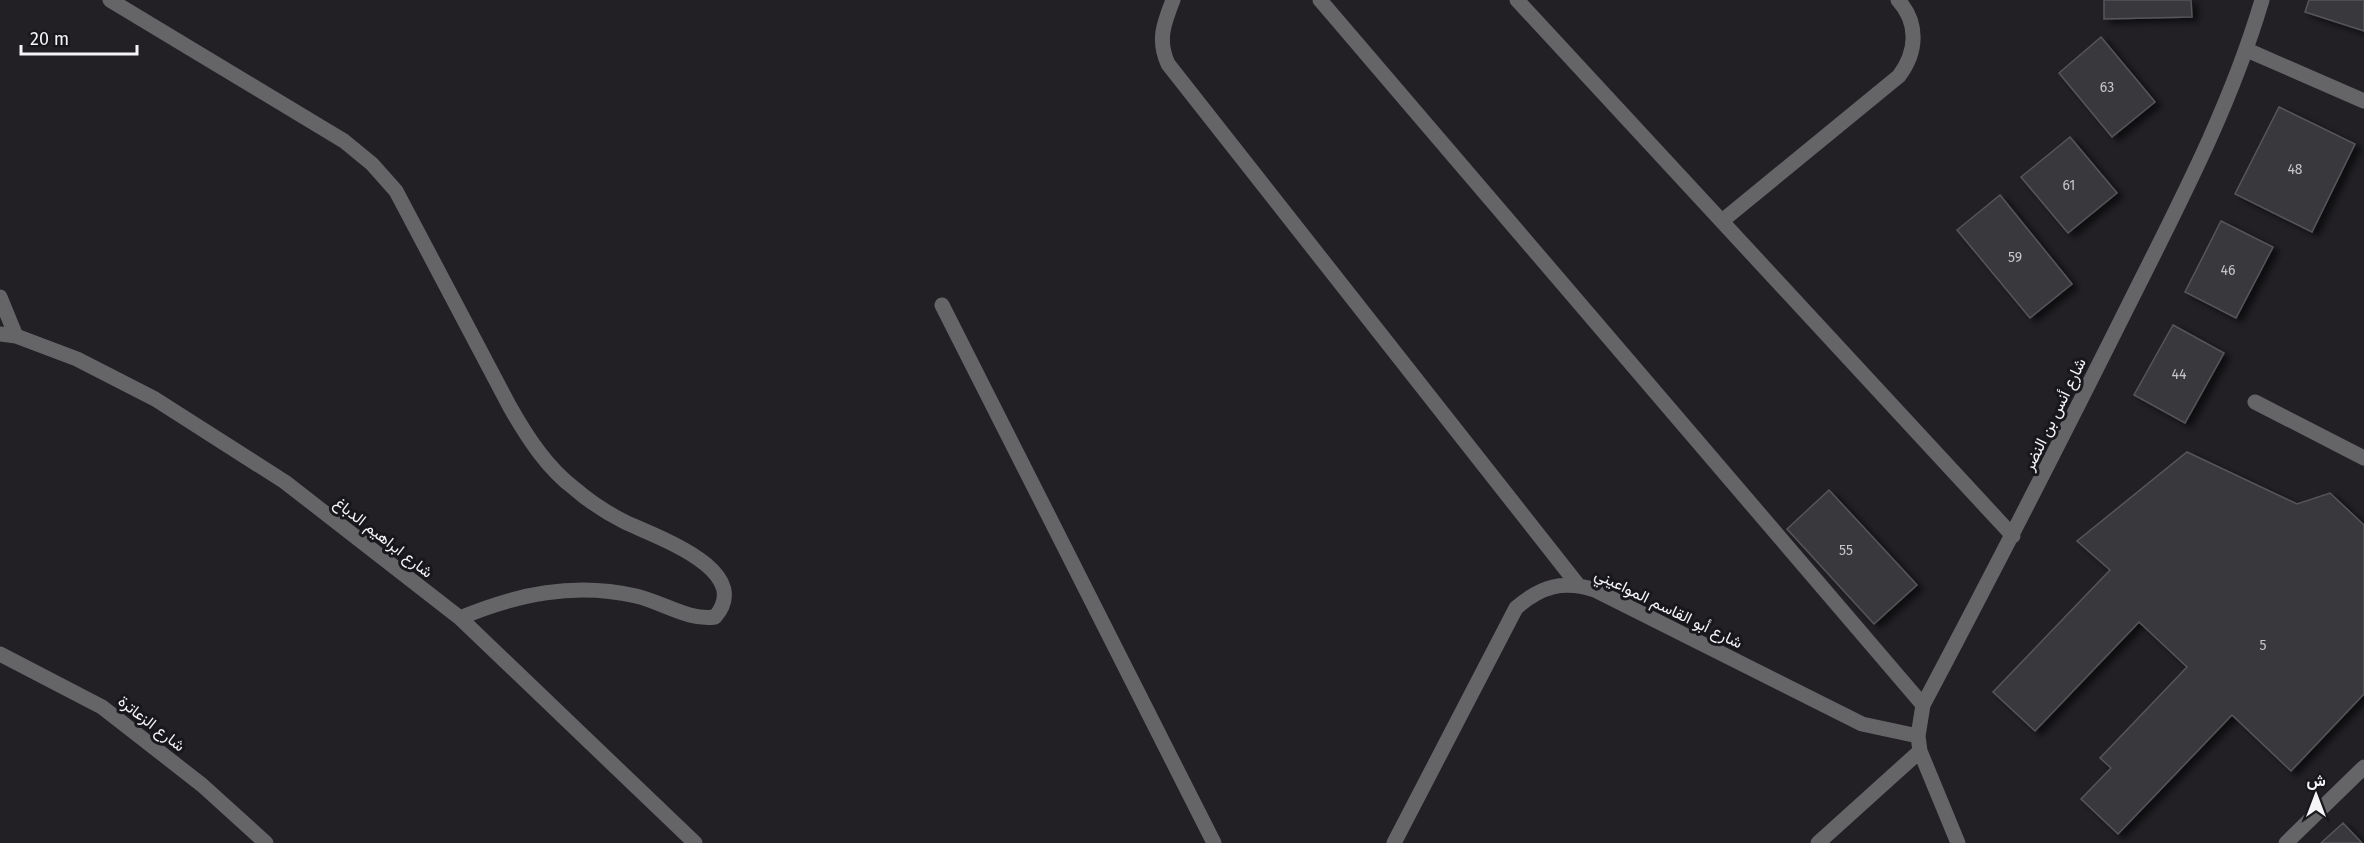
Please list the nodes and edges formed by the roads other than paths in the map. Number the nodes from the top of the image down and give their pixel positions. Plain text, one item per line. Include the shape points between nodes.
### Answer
1 (110, 0) edge
2 (1173, 0) edge
3 (1320, 0) edge
4 (1898, 0) edge
5 (2262, 0) edge
6 (1520, 1) edge
7 (2247, 50) junction
8 (2364, 101) edge
9 (1722, 221) junction
10 (0, 297) edge
11 (942, 305) dead end
12 (0, 334) edge
13 (16, 336) junction
14 (2254, 402) dead end
15 (2364, 458) edge
16 (2013, 536) junction
17 (1578, 585) junction
18 (460, 618) junction
19 (0, 654) edge
20 (1923, 705) junction
21 (1919, 743) junction
22 (2364, 767) edge
23 (266, 843) edge
24 (696, 843) edge
25 (1214, 843) edge
26 (1394, 843) edge
27 (1818, 843) edge
28 (1958, 843) edge
29 (2286, 843) edge

1 - 18 street via 344,141 372,164 396,191 510,408 543,457 572,488 598,506 683,547 717,576 726,589 726,604 715,617 700,619 636,596 584,590 520,596
2 - 17 street via 1161,31 1168,64
3 - 20 street
4 - 9 street via 1913,26 1914,43 1899,76
5 - 7 street, شارع أنس بن النضر
6 - 9 street
7 - 8 street
7 - 16 street, شارع أنس بن النضر via 2217,126
9 - 16 street
10 - 13 street
11 - 25 street
12 - 13 street, شارع ابراهيم الدباغ
13 - 18 street, شارع ابراهيم الدباغ via 78,359 155,399 275,476
14 - 15 street
16 - 20 street, شارع أنس بن النضر
17 - 21 street, شارع أبو القاسم المواعيني via 1613,598 1862,724
17 - 26 street, شارع أبو القاسم المواعيني via 1553,585 1516,608
18 - 24 street, شارع ابراهيم الدباغ
19 - 23 street, شارع الزعاترة via 102,707 202,785
20 - 21 street, شارع أنس بن النضر
21 - 27 street
21 - 28 street
22 - 29 street

